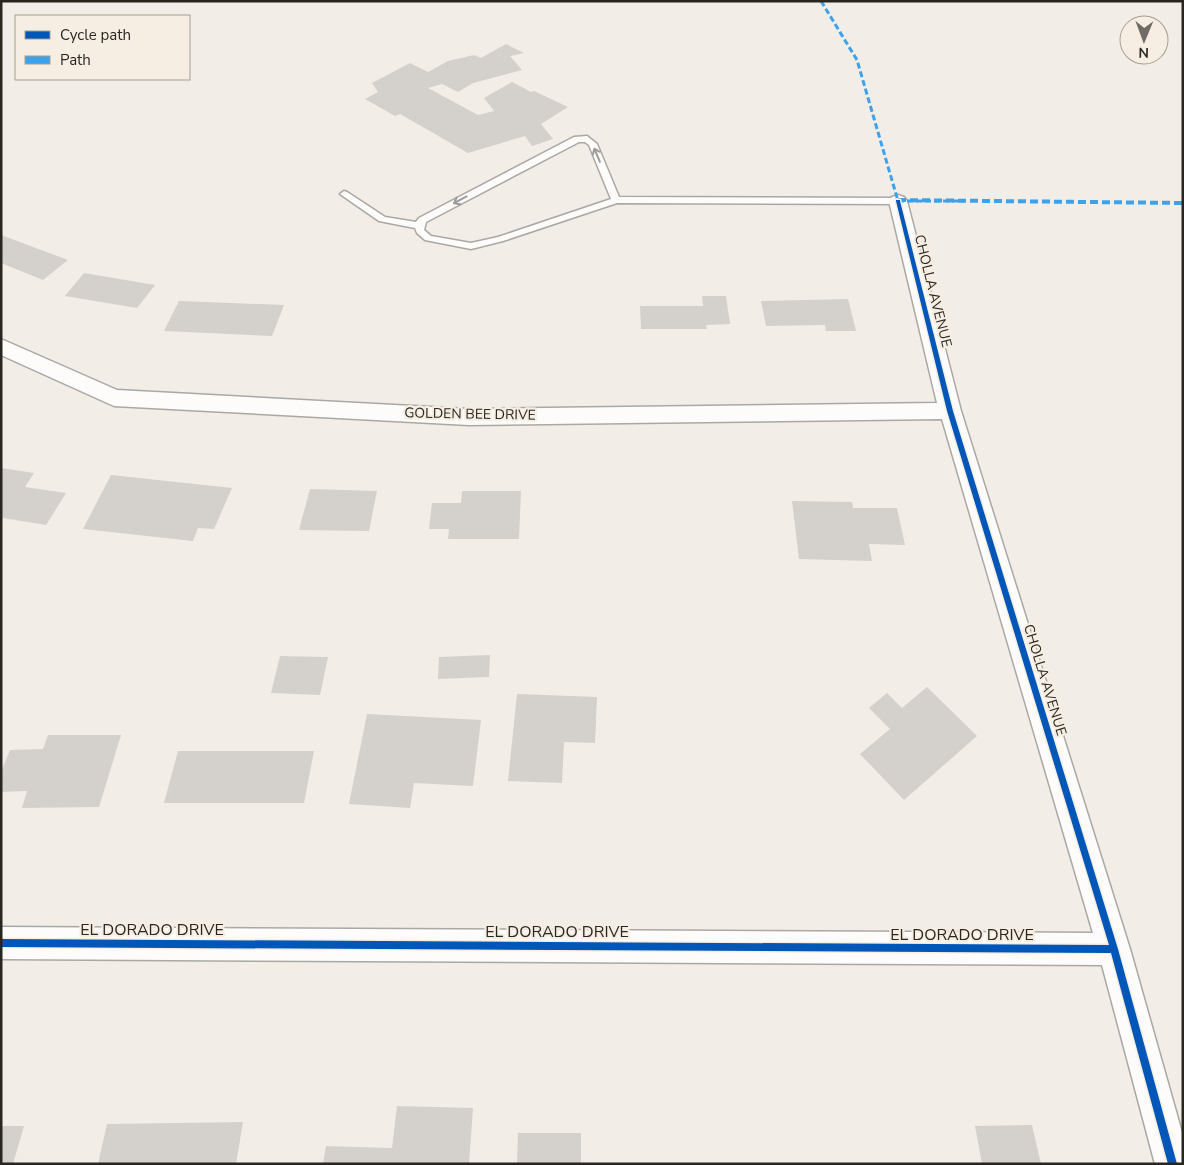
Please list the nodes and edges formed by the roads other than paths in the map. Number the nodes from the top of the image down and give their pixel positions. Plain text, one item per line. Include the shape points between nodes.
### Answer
1 (344, 194) dead end
2 (616, 200) junction
3 (898, 201) joint
4 (419, 226) junction
5 (1, 346) edge
6 (950, 410) junction
7 (1, 943) edge
8 (1114, 949) junction
9 (1173, 1164) edge

1 - 4 lane via 382,218
2 - 3 lane
2 - 4 lane via 471,246 428,238
2 -> 4 lane via 593,144 587,139 577,139 422,220
3 - 6 street, CHOLLA AVENUE
5 - 6 street, GOLDEN BEE DRIVE via 114,398 469,417
6 - 8 street, CHOLLA AVENUE
7 - 8 street, EL DORADO DRIVE
8 - 9 street, CHOLLA AVENUE

